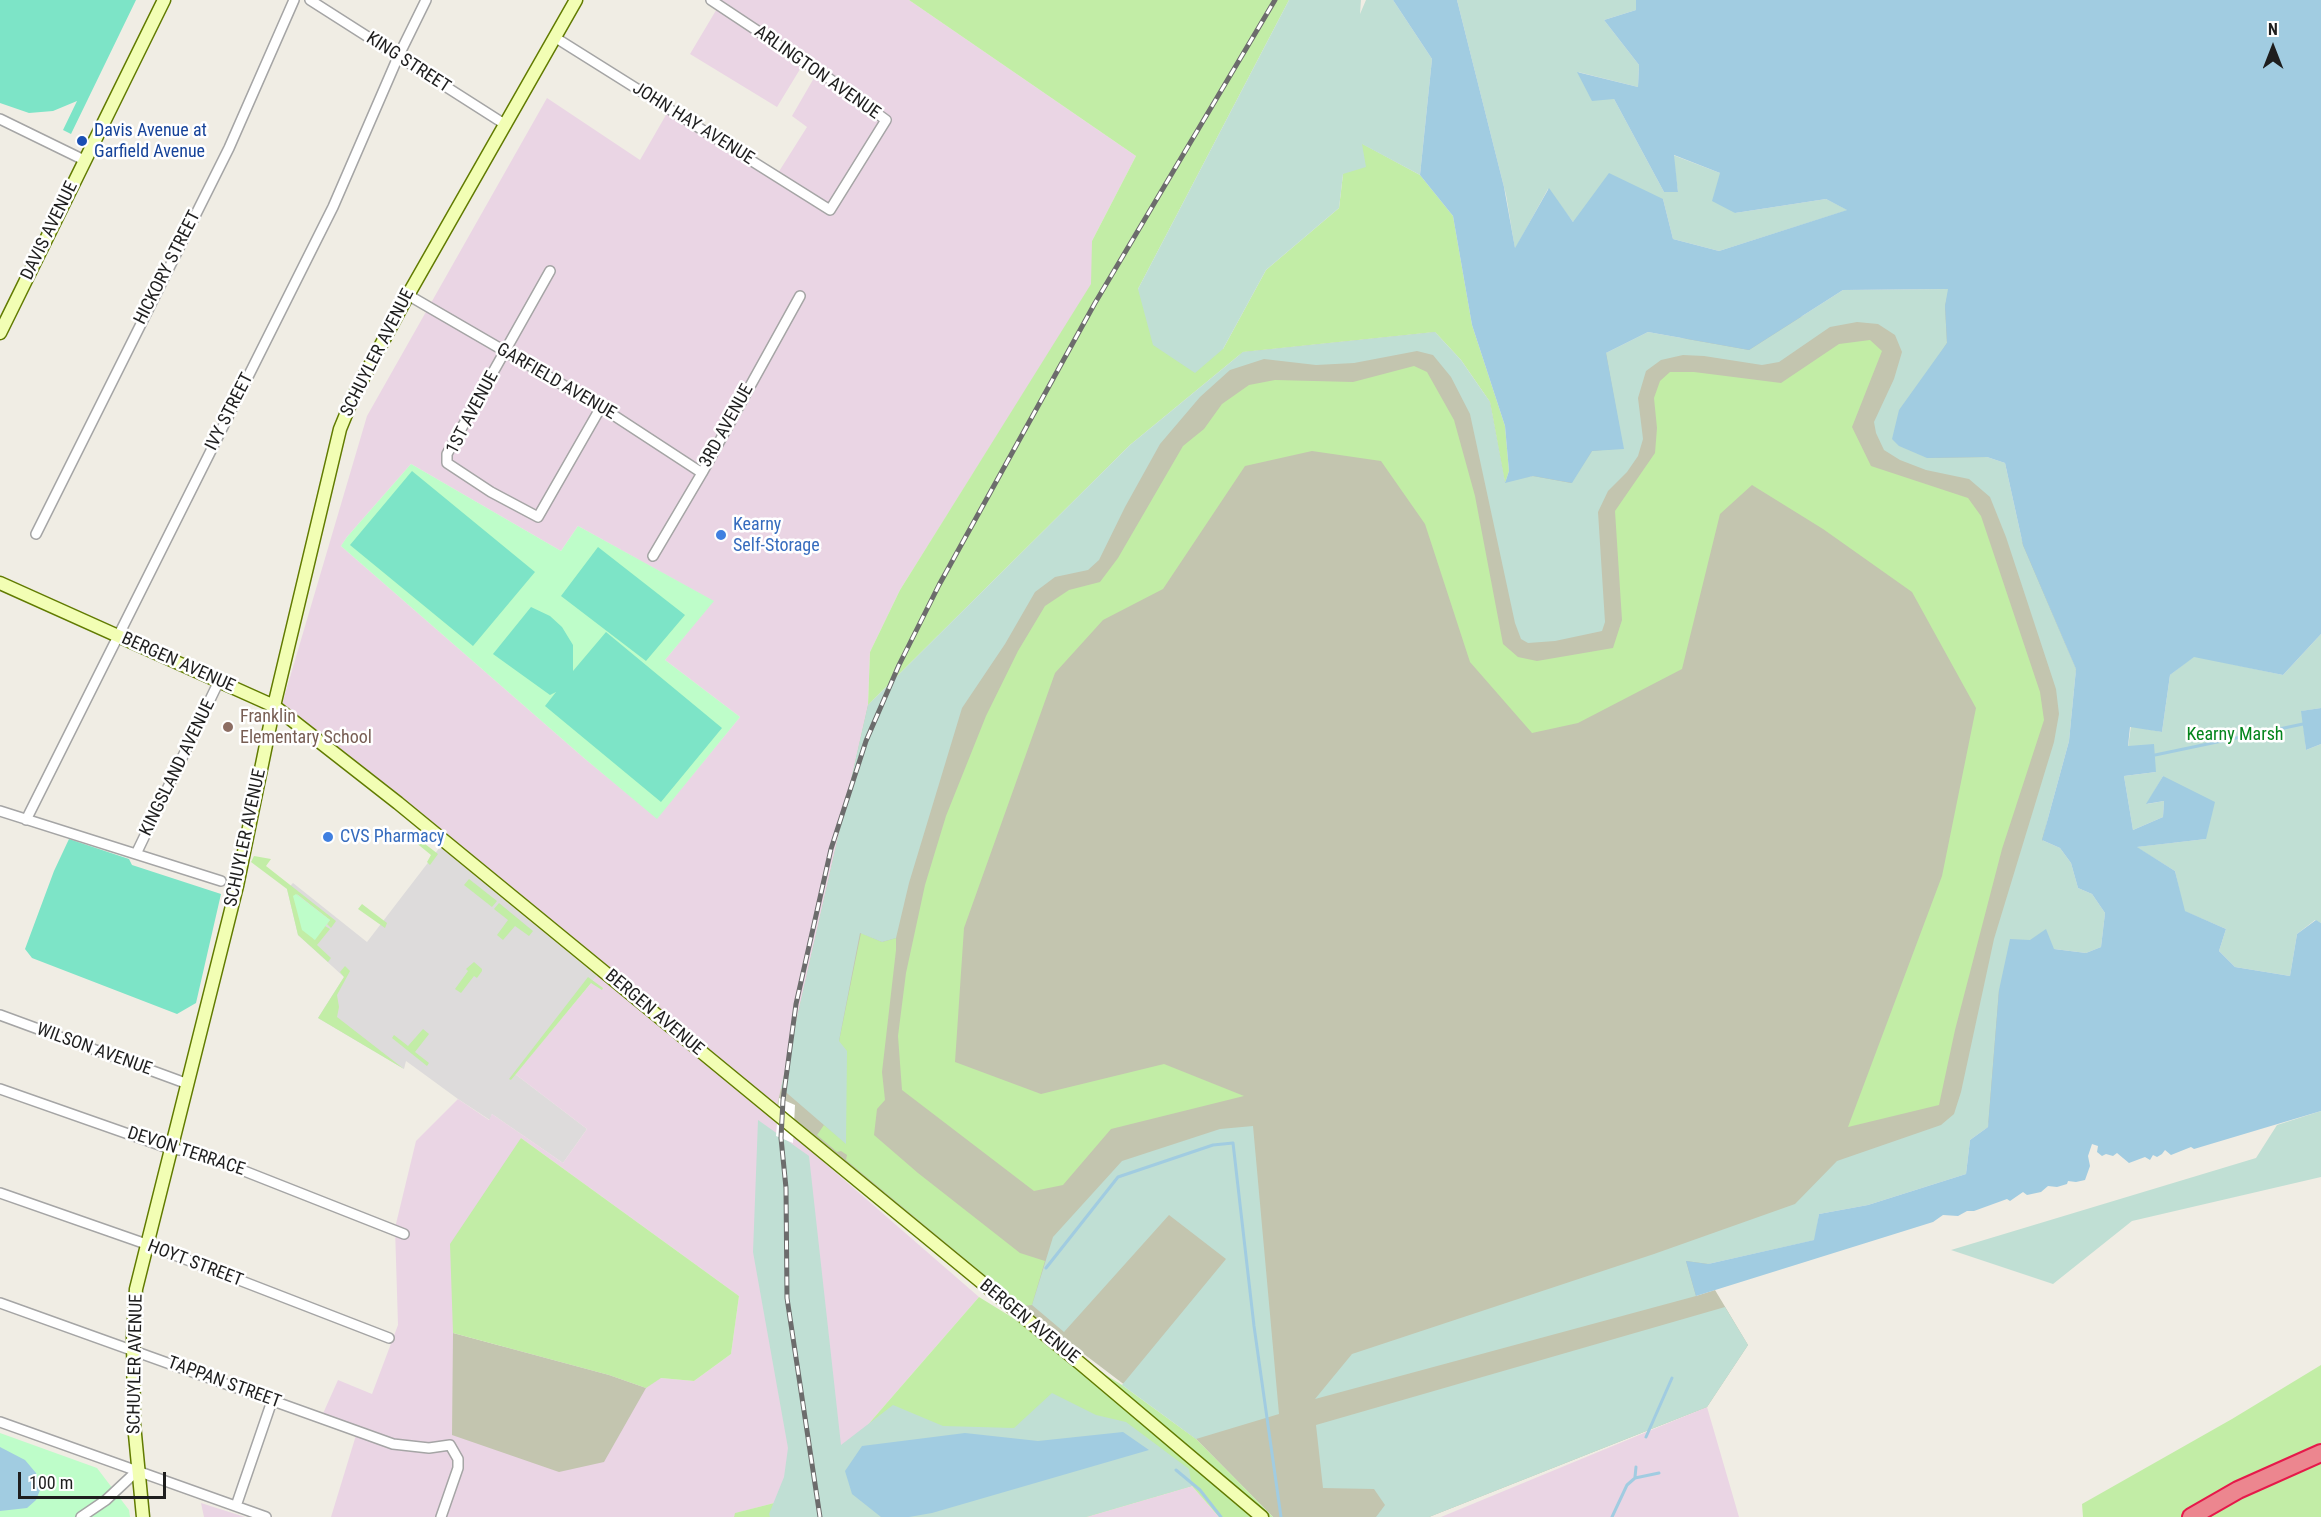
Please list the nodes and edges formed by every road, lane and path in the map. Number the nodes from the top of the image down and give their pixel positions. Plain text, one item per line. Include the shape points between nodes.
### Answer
1 (164, 0) edge
2 (294, 0) edge
3 (310, 0) edge
4 (426, 0) edge
5 (576, 0) edge
6 (711, 0) edge
7 (556, 38) junction
8 (398, 57) junction
9 (0, 119) edge
10 (506, 125) junction
11 (84, 160) junction
12 (830, 210) joint
13 (550, 271) dead end
14 (408, 295) junction
15 (800, 296) dead end
16 (0, 333) edge
17 (506, 353) junction
18 (601, 407) junction
19 (702, 473) junction
20 (36, 534) dead end
21 (653, 555) dead end
22 (0, 583) edge
23 (118, 636) junction
24 (219, 681) junction
25 (274, 706) junction
26 (0, 810) edge
27 (26, 820) junction
28 (136, 854) junction
29 (221, 881) dead end
30 (0, 1015) edge
31 (188, 1084) junction
32 (0, 1089) edge
33 (171, 1149) junction
34 (0, 1193) edge
35 (404, 1234) dead end
36 (146, 1244) junction
37 (0, 1304) edge
38 (389, 1338) dead end
39 (133, 1351) junction
40 (273, 1401) junction
41 (0, 1422) edge
42 (2321, 1454) edge
43 (137, 1471) junction
44 (236, 1506) junction
45 (81, 1517) edge
46 (142, 1517) edge
47 (266, 1517) edge
48 (441, 1517) edge
49 (1262, 1517) edge
50 (2191, 1517) edge

1 - 11 street, DAVIS AVENUE
2 - 20 street, HICKORY STREET via 229,148
3 - 8 street, KING STREET
4 - 8 street, IVY STREET
5 - 7 street, SCHUYLER AVENUE
6 - 12 street, ARLINGTON AVENUE via 886,120
7 - 10 street, SCHUYLER AVENUE
7 - 12 street, JOHN HAY AVENUE
8 - 10 street, KING STREET
8 - 23 street, IVY STREET via 333,207
9 - 11 street
10 - 14 street, SCHUYLER AVENUE
11 - 16 street, DAVIS AVENUE
13 - 17 street, 1ST AVENUE
14 - 17 street, GARFIELD AVENUE
14 - 25 street, SCHUYLER AVENUE via 340,429
15 - 19 street, 3RD AVENUE
17 - 18 street, GARFIELD AVENUE
17 - 18 street, 1ST AVENUE via 447,454 447,464 491,492 538,517
18 - 19 street, GARFIELD AVENUE
19 - 21 street, 3RD AVENUE
22 - 23 street, BERGEN AVENUE
23 - 24 street, BERGEN AVENUE
23 - 27 street, IVY STREET
24 - 25 street, BERGEN AVENUE
24 - 28 street, KINGSLAND AVENUE
25 - 31 street, SCHUYLER AVENUE via 237,886
25 - 49 street, BERGEN AVENUE via 614,980
26 - 27 street
27 - 28 street
28 - 29 street
30 - 31 street, WILSON AVENUE
31 - 33 street, SCHUYLER AVENUE
32 - 33 street, DEVON TERRACE
33 - 35 street, DEVON TERRACE via 196,1152
33 - 36 street, SCHUYLER AVENUE
34 - 36 street, HOYT STREET
36 - 38 street, HOYT STREET
36 - 39 street, SCHUYLER AVENUE via 136,1288
37 - 39 street, TAPPAN STREET
39 - 40 street, TAPPAN STREET
39 - 43 street, SCHUYLER AVENUE
40 - 44 street
40 - 48 street, TAPPAN STREET via 393,1444 429,1449 450,1444 458,1467
41 - 43 street
42 - 50 highway via 2238,1490
43 - 44 street
43 - 45 street
43 - 46 street, SCHUYLER AVENUE
44 - 47 street

